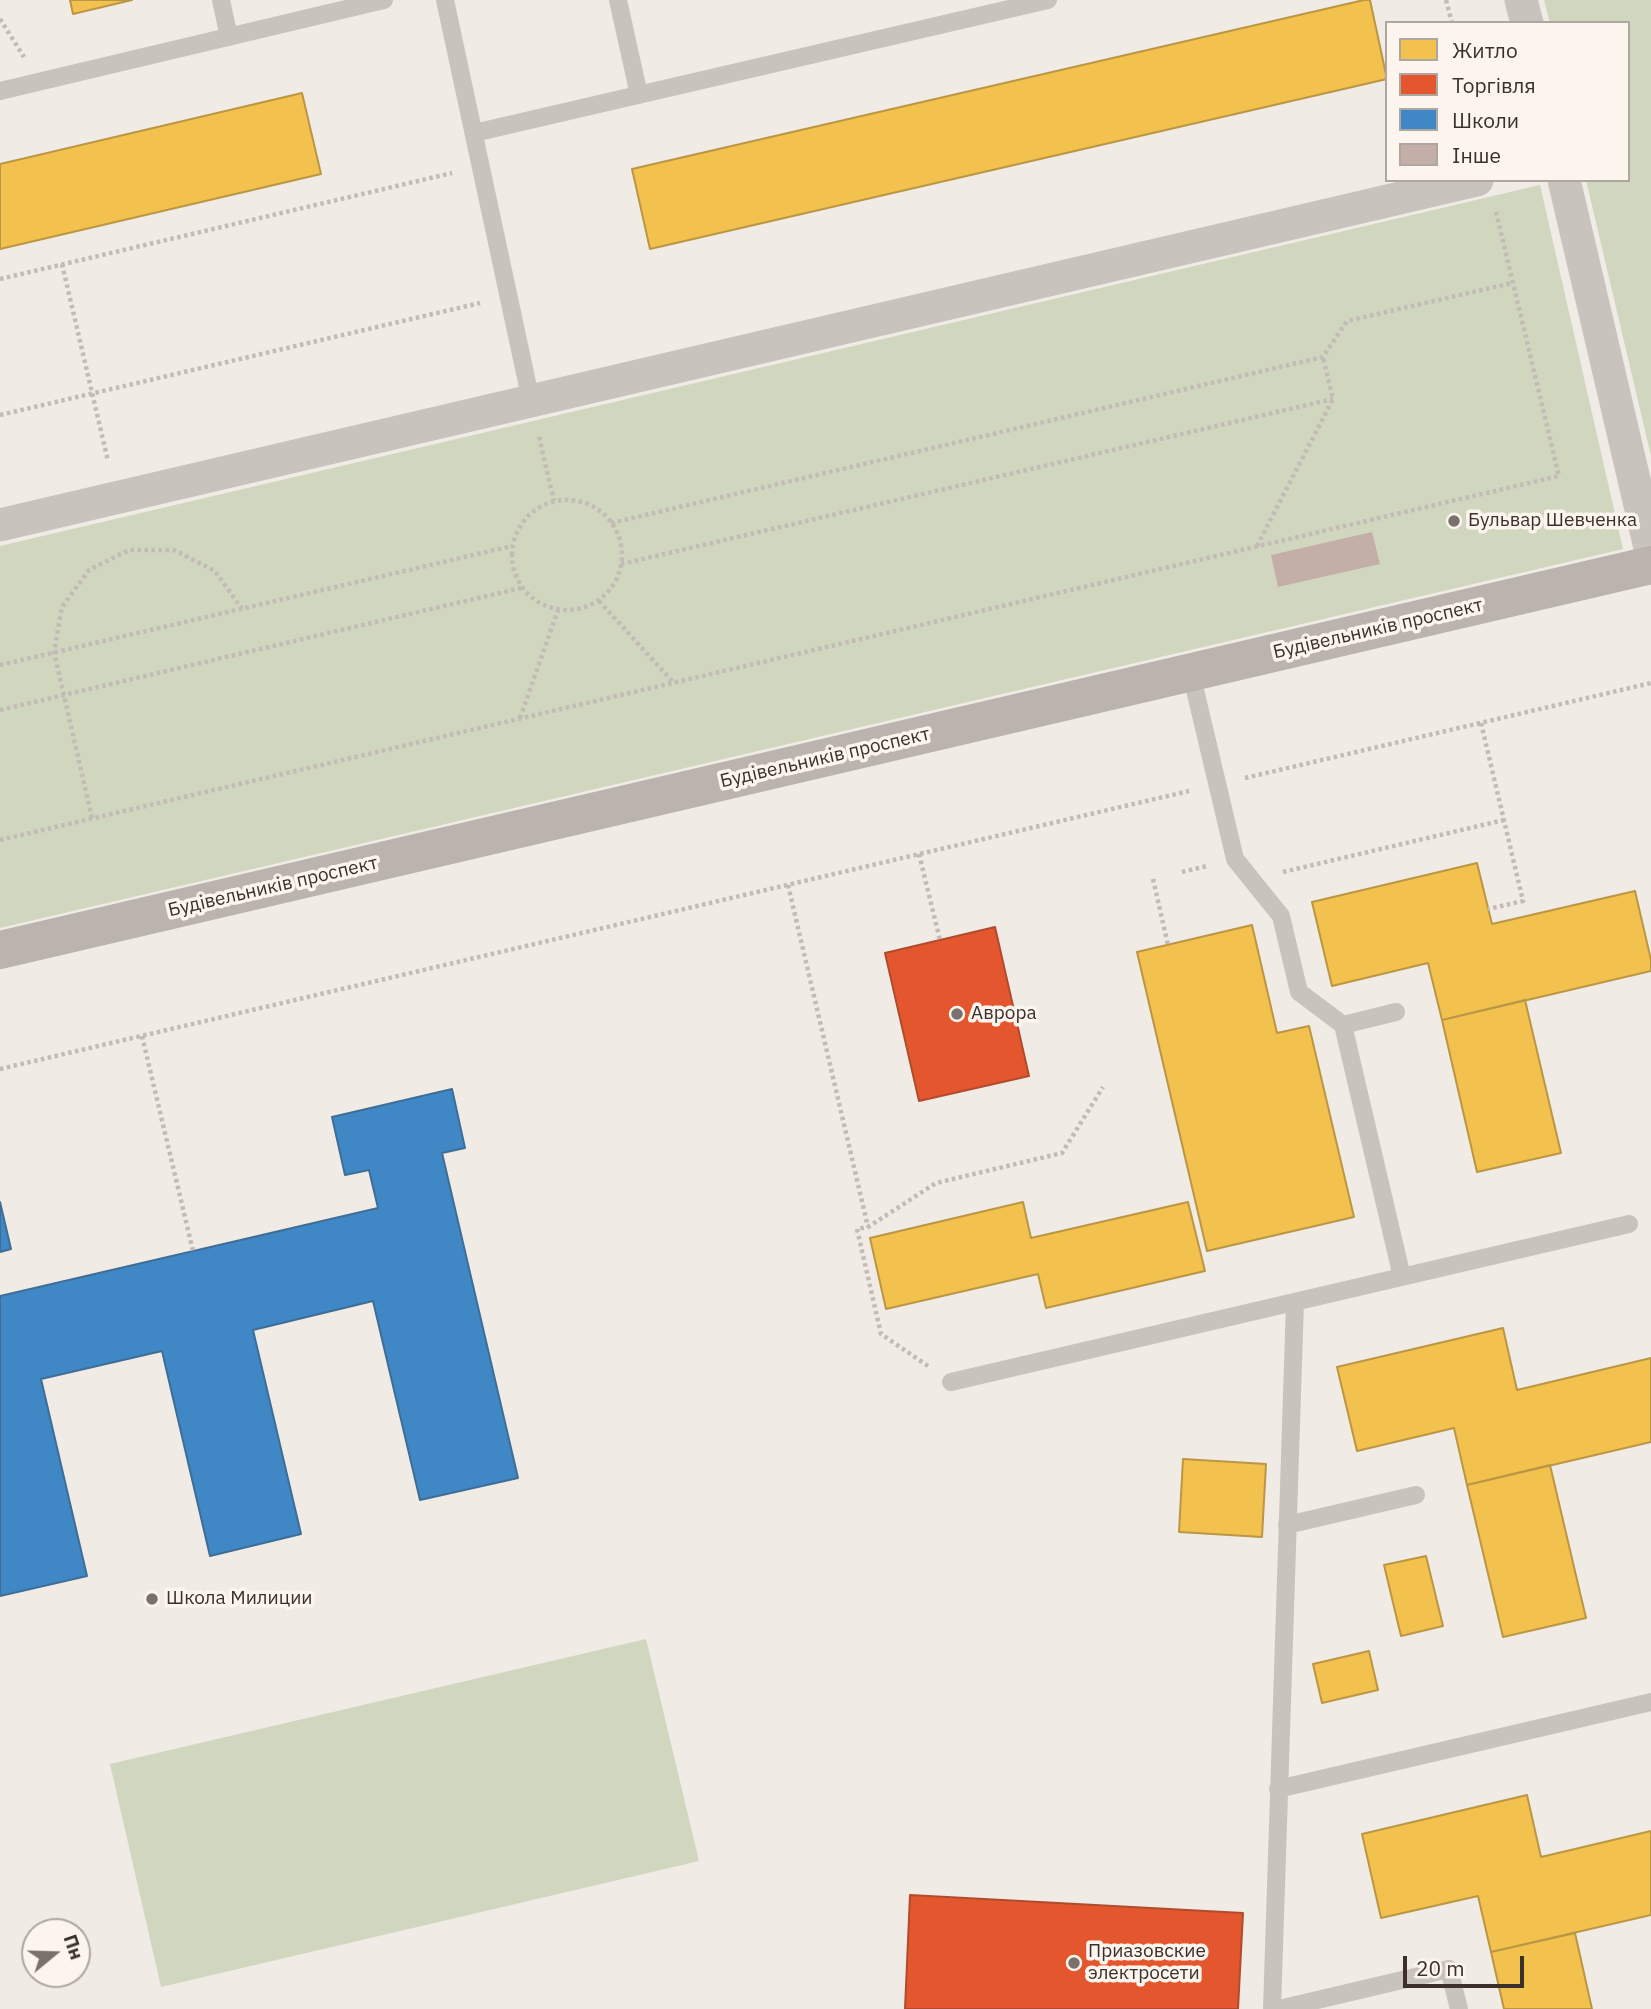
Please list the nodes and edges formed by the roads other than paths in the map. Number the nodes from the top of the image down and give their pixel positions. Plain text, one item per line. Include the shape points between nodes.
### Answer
1 (220, 0) edge
2 (384, 0) edge
3 (445, 0) edge
4 (618, 0) edge
5 (1048, 0) edge
6 (1521, 0) edge
7 (1017, 4) edge
8 (1526, 21) edge
9 (229, 37) junction
10 (0, 91) edge
11 (639, 95) junction
12 (474, 133) junction
13 (1564, 182) edge
14 (1486, 193) edge
15 (531, 401) junction
16 (0, 525) edge
17 (1651, 552) edge
18 (1651, 565) edge
19 (1191, 673) junction
20 (0, 950) edge
21 (1396, 1012) dead end
22 (1343, 1025) junction
23 (1629, 1224) dead end
24 (1402, 1277) junction
25 (1295, 1302) junction
26 (951, 1382) road end
27 (1416, 1495) dead end
28 (1287, 1525) junction
29 (1651, 1702) edge
30 (1278, 1789) junction
31 (1272, 2009) edge
32 (1279, 2009) edge
33 (1458, 2009) edge

1 - 9 lane
2 - 9 lane
3 - 12 lane
4 - 11 lane
5 - 7 lane
6 - 8 street
7 - 11 lane
9 - 10 lane
11 - 12 lane
12 - 15 lane
13 - 17 street
14 - 15 street
15 - 16 street
18 - 19 main road, Будівельників проспект
19 - 20 main road, Будівельників проспект
19 - 22 lane via 1235,859 1282,916 1299,992
21 - 22 lane
22 - 24 lane
23 - 24 lane
24 - 25 lane
25 - 26 lane
25 - 28 lane
27 - 28 lane
28 - 30 lane
29 - 30 lane
30 - 31 lane
32 - 33 lane via 1449,1969

